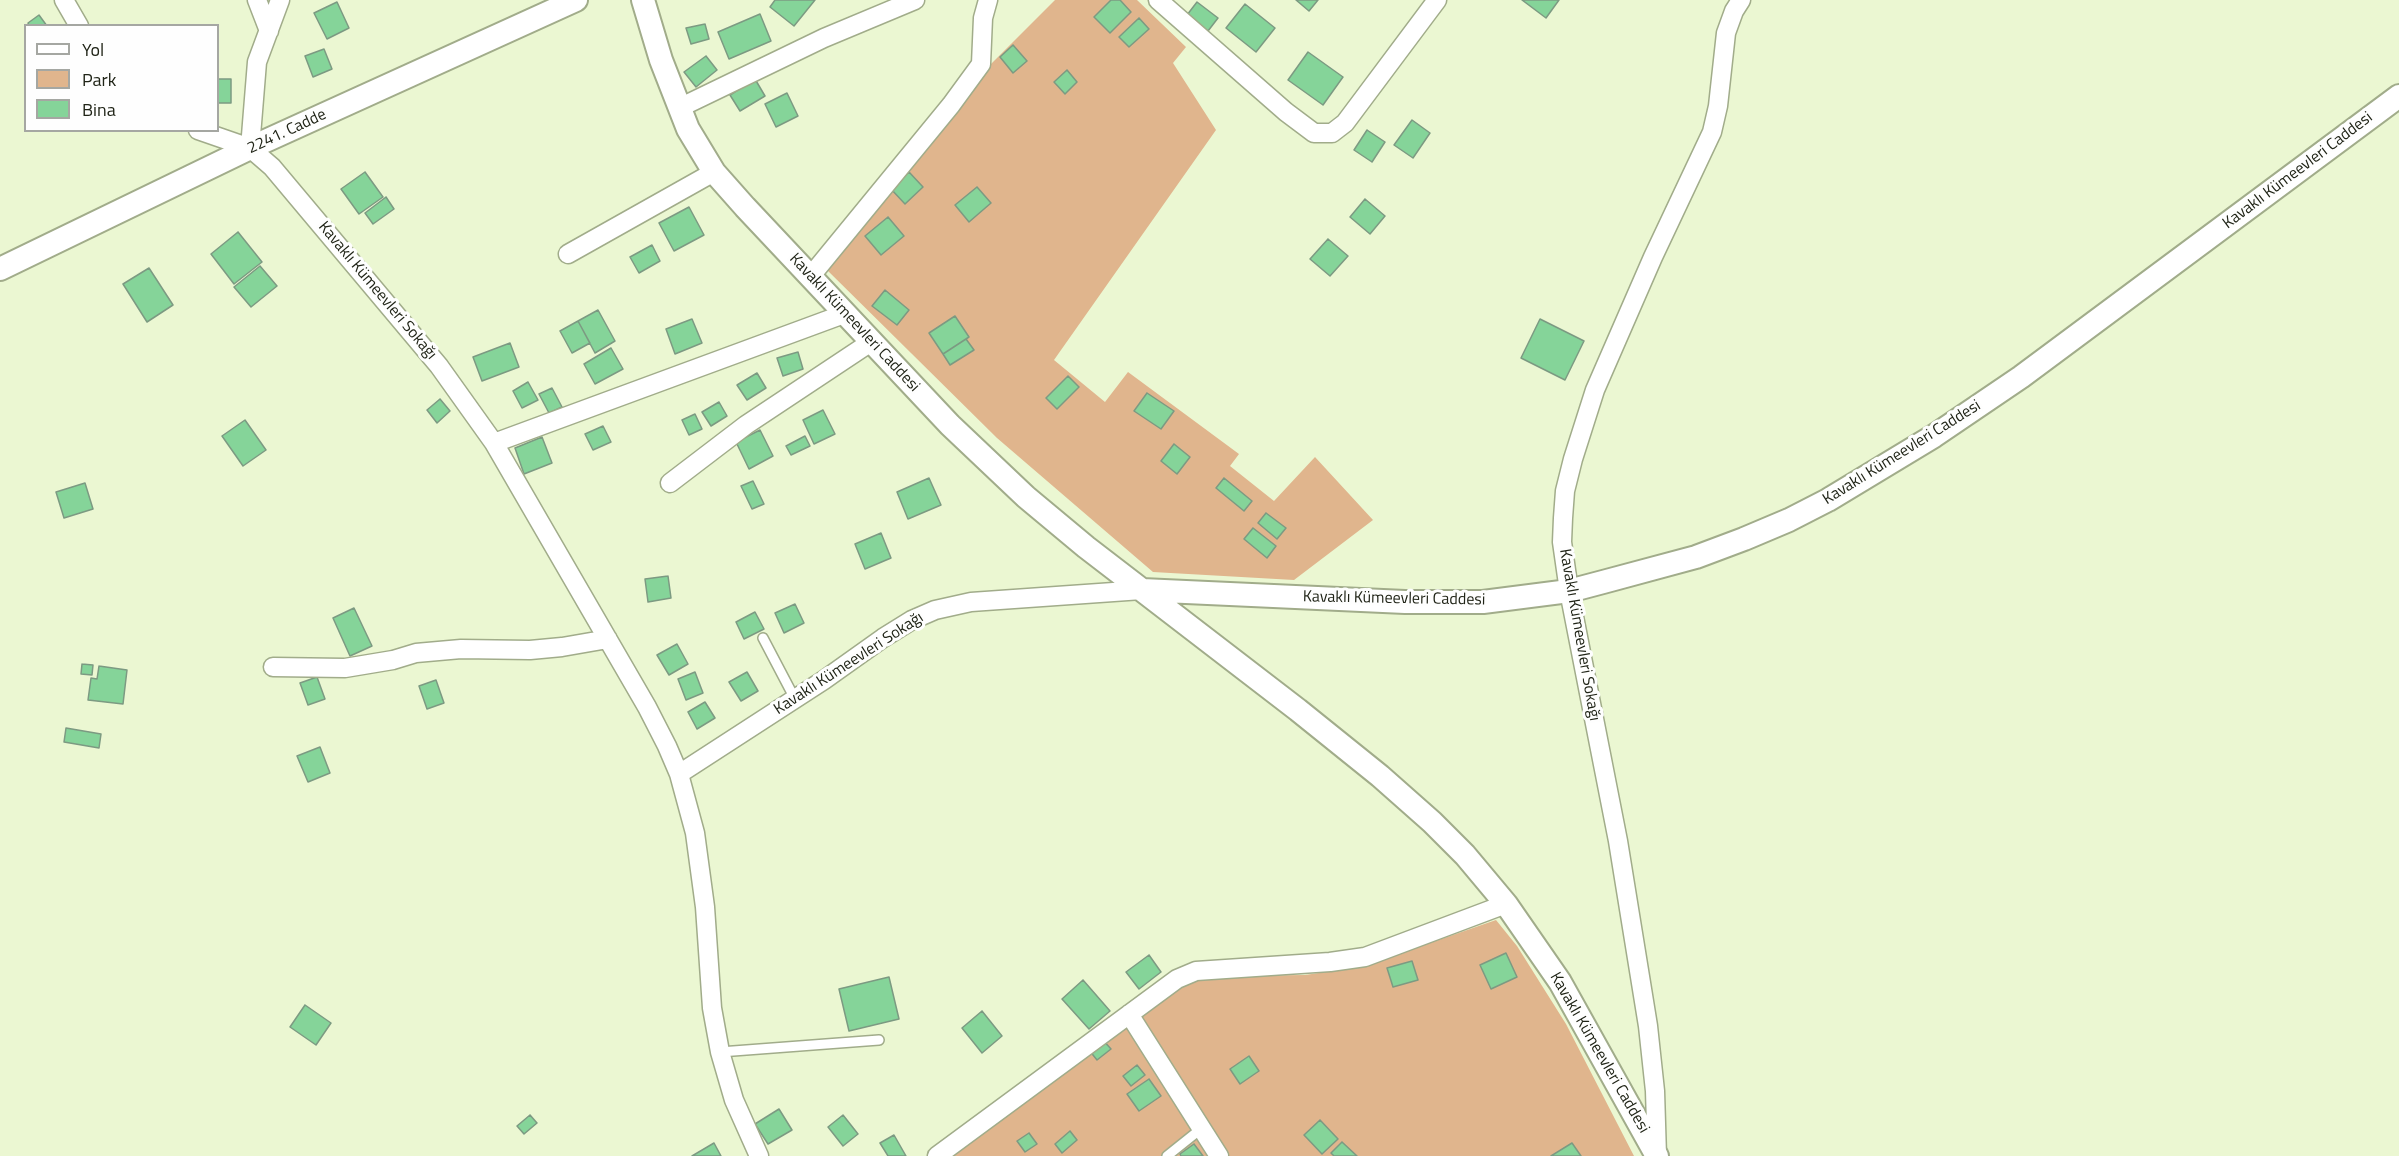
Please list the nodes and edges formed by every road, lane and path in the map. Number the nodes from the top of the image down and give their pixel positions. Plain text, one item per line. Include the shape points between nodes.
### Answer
1 (64, 0) edge
2 (257, 0) edge
3 (280, 0) edge
4 (576, 0) edge
5 (643, 0) edge
6 (915, 0) edge
7 (988, 0) edge
8 (1158, 0) edge
9 (1437, 0) edge
10 (1741, 0) edge
11 (78, 24) edge
12 (269, 31) junction
13 (2399, 96) edge
14 (679, 108) junction
15 (204, 132) edge
16 (250, 148) junction
17 (714, 172) junction
18 (568, 254) dead end
19 (0, 269) edge
20 (810, 277) junction
21 (844, 314) junction
22 (871, 342) junction
23 (494, 443) junction
24 (670, 483) dead end
25 (1142, 590) junction
26 (1569, 591) junction
27 (763, 638) dead end
28 (608, 639) junction
29 (273, 667) dead end
30 (795, 699) junction
31 (679, 774) junction
32 (1506, 904) junction
33 (1129, 1014) junction
34 (879, 1040) dead end
35 (720, 1052) junction
36 (1202, 1128) junction
37 (759, 1156) edge
38 (938, 1156) edge
39 (1167, 1156) edge
40 (1219, 1156) edge
41 (1657, 1156) edge

1 - 11 street
2 - 12 street
3 - 12 street
4 - 16 street, 2241. Cadde
5 - 14 street, Kavaklı Kümeevleri Caddesi
6 - 14 street
7 - 20 street via 983,18 981,64
8 - 9 street via 1286,112 1314,132 1332,133 1345,123
10 - 26 street, Kavaklı Kümeevleri Sokağı via 1726,33 1712,132 1620,334 1581,431 1565,491 1562,542
12 - 16 street via 256,62
13 - 26 street, Kavaklı Kümeevleri Caddesi via 2021,377 1876,473 1789,520 1696,557
14 - 17 street, Kavaklı Kümeevleri Caddesi
15 - 16 street
16 - 19 street, 2241. Cadde
16 - 23 street, Kavaklı Kümeevleri Sokağı via 293,191 439,366
17 - 18 street
17 - 20 street, Kavaklı Kümeevleri Caddesi
20 - 21 street, Kavaklı Kümeevleri Caddesi
21 - 22 street, Kavaklı Kümeevleri Caddesi
21 - 23 street
22 - 24 street via 746,425
22 - 25 street, Kavaklı Kümeevleri Caddesi via 1026,497
23 - 28 street, Kavaklı Kümeevleri Sokağı
25 - 26 street, Kavaklı Kümeevleri Caddesi via 1445,603 1519,599
25 - 30 street, Kavaklı Kümeevleri Sokağı via 950,605 912,620
25 - 32 street, Kavaklı Kümeevleri Caddesi via 1380,776 1457,847
26 - 41 street, Kavaklı Kümeevleri Sokağı via 1633,926 1655,1091
27 - 30 lane
28 - 29 street via 530,650 416,653 345,668
28 - 31 street, Kavaklı Kümeevleri Sokağı via 668,746
30 - 31 street, Kavaklı Kümeevleri Sokağı
31 - 35 street, Kavaklı Kümeevleri Sokağı via 695,833
32 - 33 street via 1365,957 1196,970
32 - 41 street, Kavaklı Kümeevleri Caddesi via 1560,982
33 - 36 street
33 - 38 street
34 - 35 lane
35 - 37 street, Kavaklı Kümeevleri Sokağı via 734,1100
36 - 39 lane
36 - 40 street

